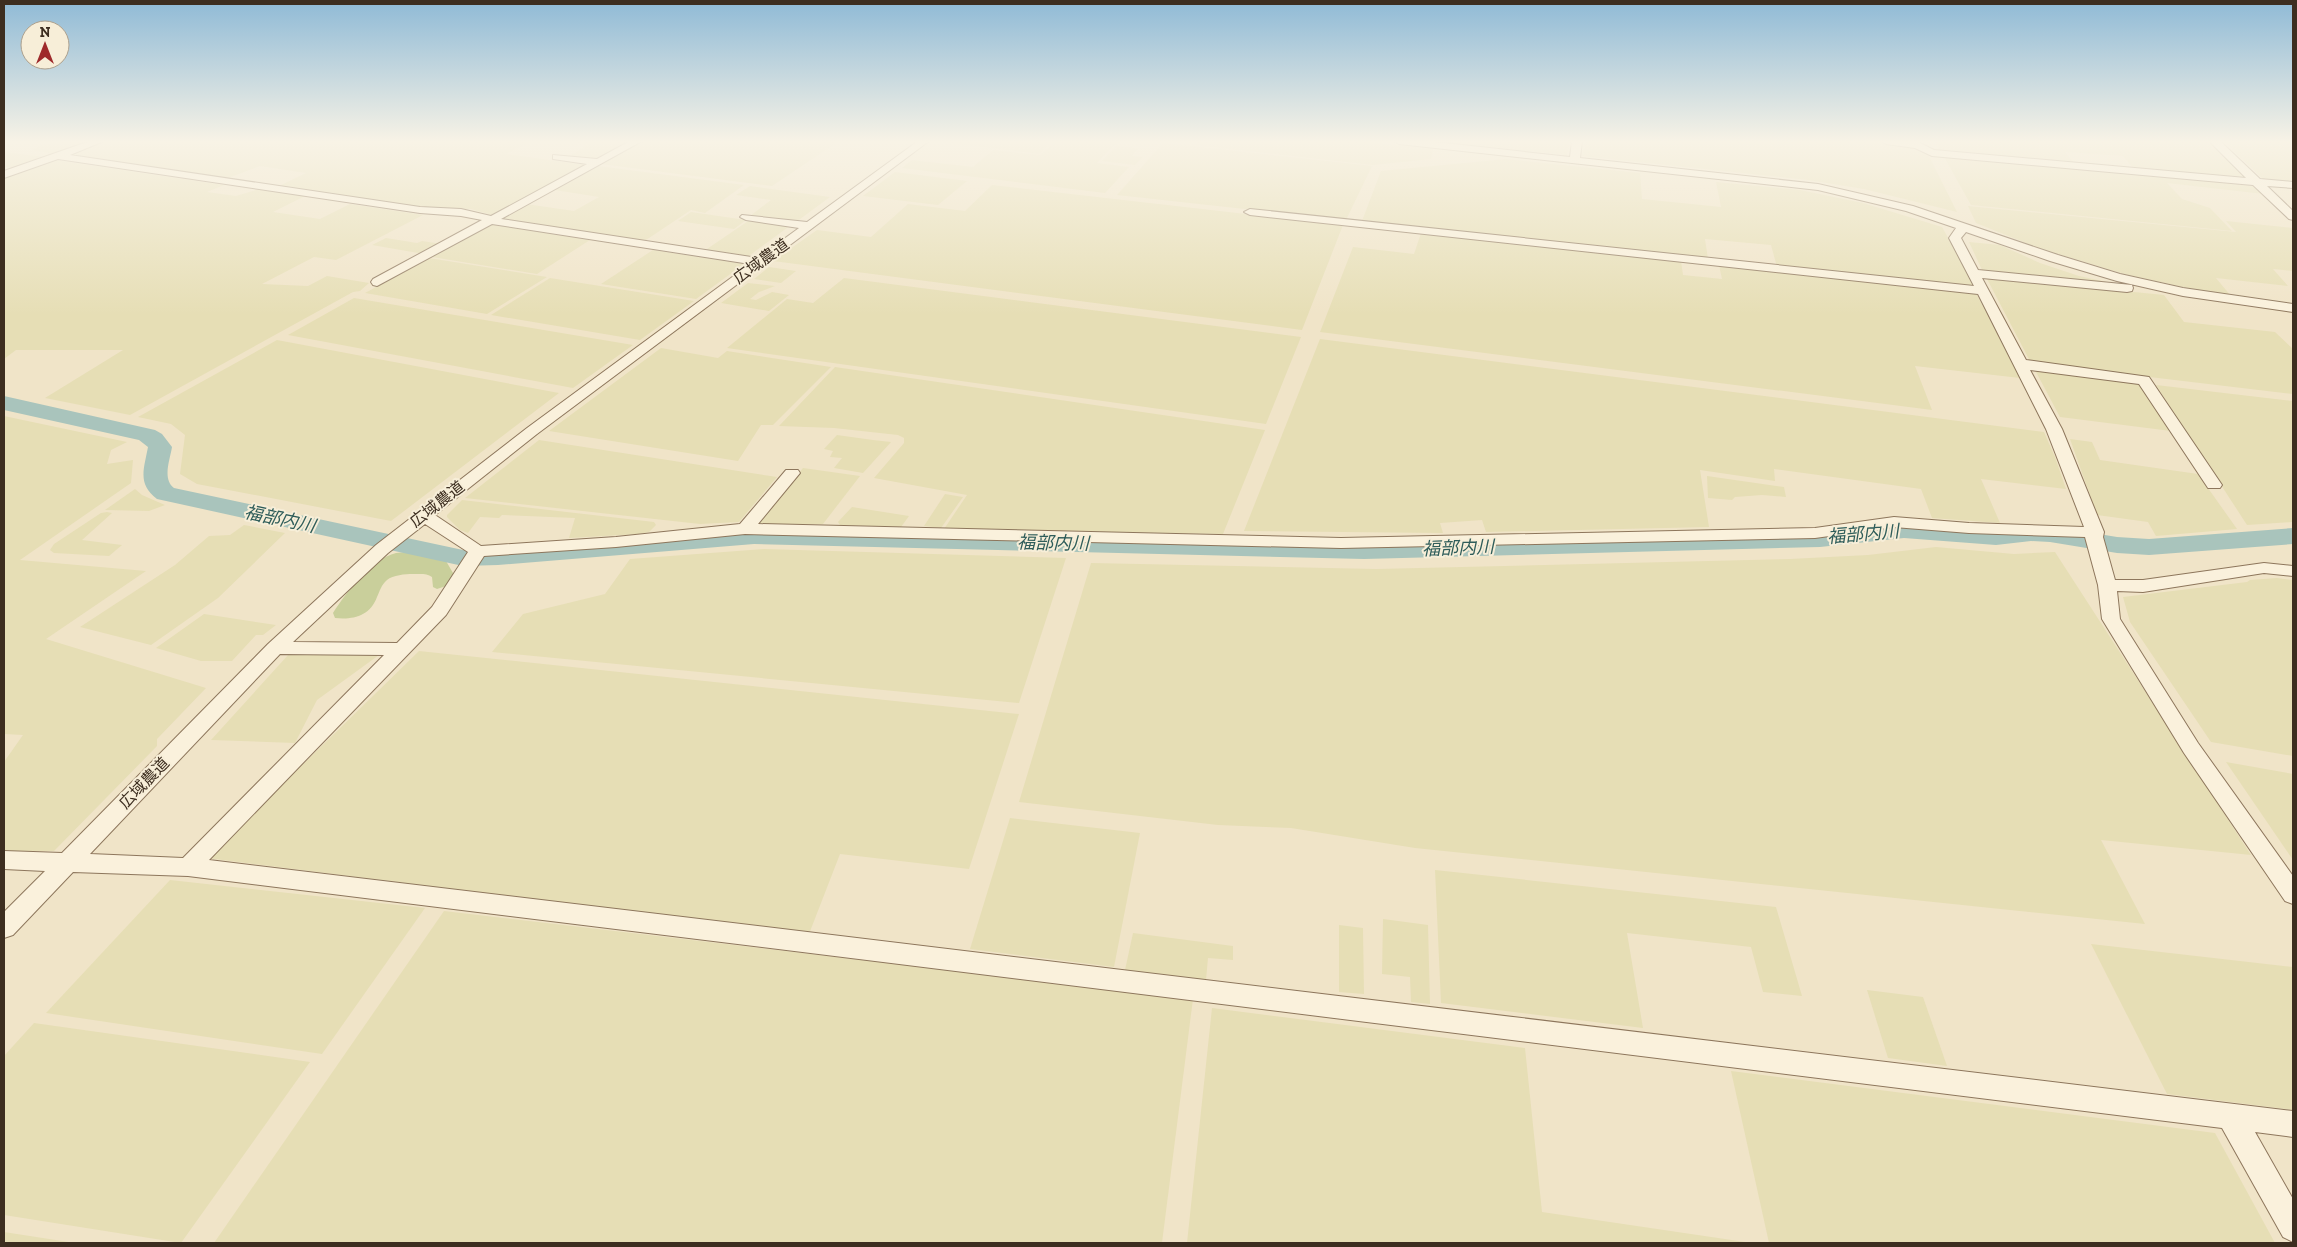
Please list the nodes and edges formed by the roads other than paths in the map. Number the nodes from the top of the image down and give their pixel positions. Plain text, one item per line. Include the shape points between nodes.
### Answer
1 (347, 199) edge
2 (529, 199) edge
3 (845, 199) edge
4 (1871, 199) edge
5 (2275, 199) edge
6 (1250, 212) dead end
7 (746, 217) dead end
8 (2293, 217) edge
9 (493, 219) junction
10 (809, 226) junction
11 (1966, 227) junction
12 (760, 262) junction
13 (1974, 273) junction
14 (377, 282) dead end
15 (2145, 284) junction
16 (1983, 291) junction
17 (2293, 308) edge
18 (2020, 364) junction
19 (792, 473) dead end
20 (2214, 485) dead end
21 (423, 516) junction
22 (745, 528) junction
23 (2095, 539) junction
24 (389, 543) joint
25 (475, 555) junction
26 (2293, 571) edge
27 (2107, 585) junction
28 (275, 648) junction
29 (402, 649) junction
30 (4, 860) edge
31 (67, 862) junction
32 (188, 867) junction
33 (2293, 894) edge
34 (4, 928) edge
35 (2230, 1116) junction
36 (2293, 1124) edge
37 (2293, 1227) edge

1 - 9 street via 420,210 467,212
2 - 9 street
3 - 10 street, 広域農道
4 - 11 street
5 - 8 street
6 - 16 street
7 - 10 street
9 - 12 street via 500,223
9 - 14 street
10 - 12 street, 広域農道
11 - 13 street via 1955,238
11 - 15 street via 2072,264
12 - 21 street, 広域農道
13 - 15 street via 2124,288
13 - 16 street
15 - 17 street
16 - 18 street
18 - 20 street via 2144,380
18 - 23 street via 2054,429
19 - 22 street
21 - 24 street, 広域農道
21 - 25 street
22 - 23 street via 1341,543 1815,532 1894,522
22 - 25 street
23 - 27 street
24 - 28 street, 広域農道
25 - 29 street via 439,611
26 - 27 street via 2264,568 2143,586
27 - 33 street via 2111,619 2191,748
28 - 29 street
28 - 31 street, 広域農道
29 - 32 street
30 - 31 street
31 - 32 street
31 - 34 street, 広域農道
32 - 35 street
35 - 36 street
35 - 37 street

